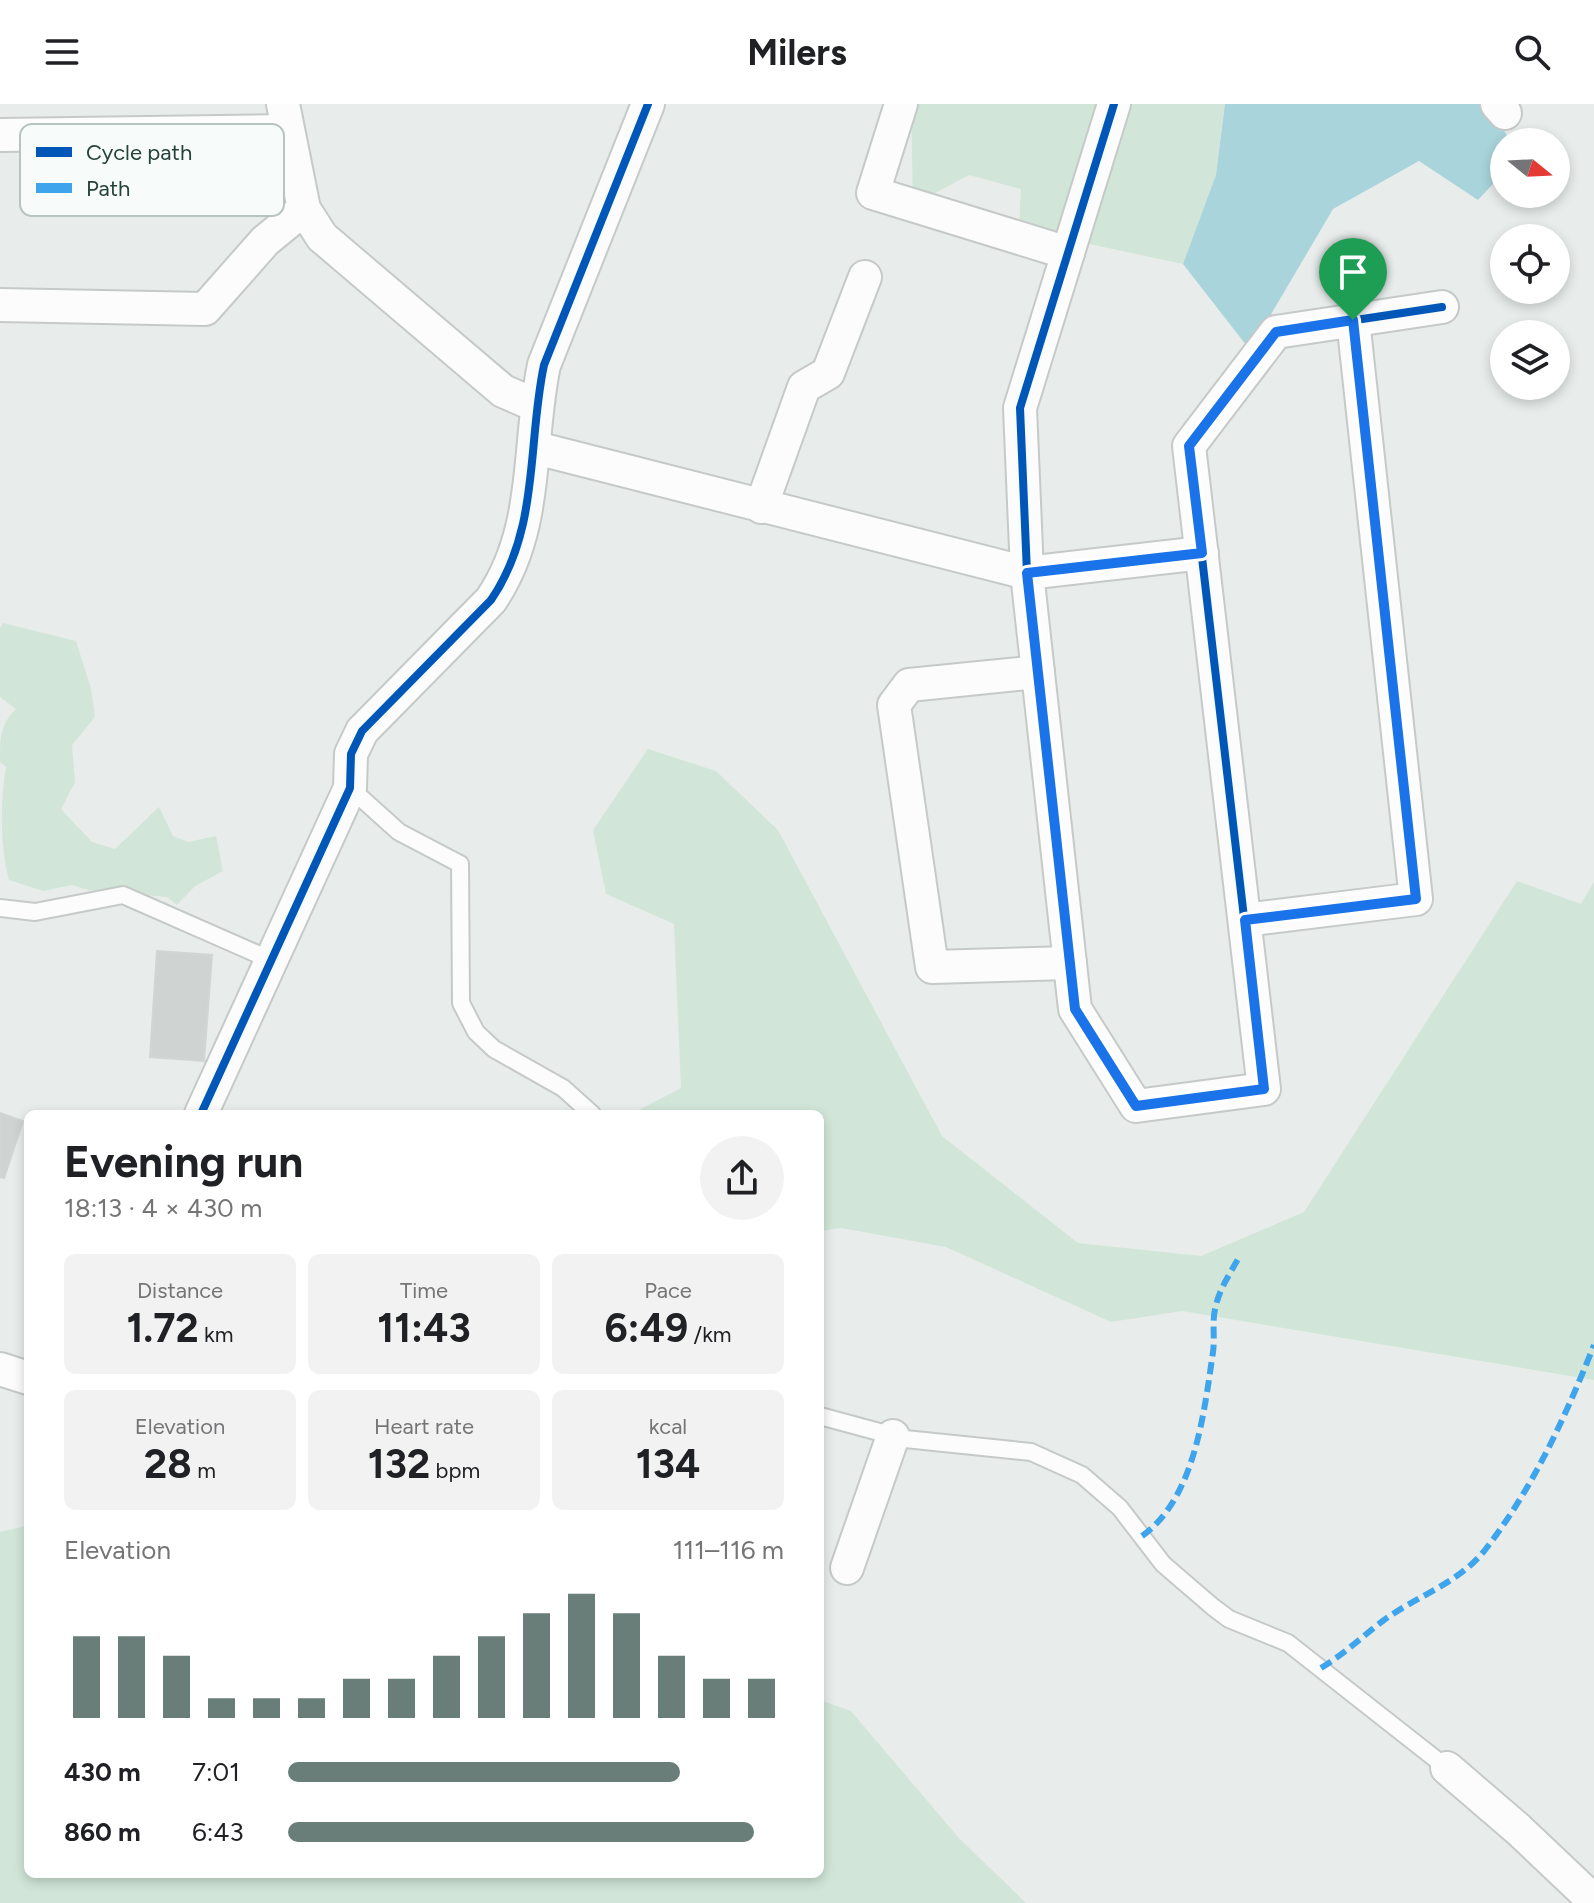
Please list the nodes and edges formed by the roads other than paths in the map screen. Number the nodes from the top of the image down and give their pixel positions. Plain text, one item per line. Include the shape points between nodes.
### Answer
1 (648, 104) edge
2 (901, 104) edge
3 (1114, 104) edge
4 (285, 117) edge
5 (174, 124) edge
6 (20, 134) edge
7 (0, 135) edge
8 (304, 209) junction
9 (1068, 253) junction
10 (865, 277) dead end
11 (0, 305) edge
12 (1442, 307) dead end
13 (1353, 320) junction
14 (535, 405) junction
15 (536, 448) junction
16 (761, 507) junction
17 (1202, 553) junction
18 (1027, 573) junction
19 (1038, 672) junction
20 (350, 788) junction
21 (0, 908) edge
22 (1245, 920) junction
23 (271, 960) junction
24 (1070, 963) junction
25 (203, 1110) edge
26 (588, 1110) edge
27 (0, 1369) edge
28 (24, 1377) edge
29 (824, 1417) edge
30 (893, 1436) junction
31 (847, 1568) dead end
32 (1447, 1768) joint
33 (1594, 1901) edge

1 - 14 street via 544,365
2 - 9 street via 873,193
3 - 9 street
4 - 5 street
4 - 8 street
6 - 7 street
8 - 11 street via 265,241 205,309
8 - 14 street via 344,258 503,391
9 - 18 street via 1020,408
10 - 16 street via 828,373 804,387
12 - 13 street
13 - 17 street via 1276,332 1189,446
13 - 22 street via 1416,899
14 - 15 street
15 - 16 street
15 - 20 street via 523,528 503,583 362,731 351,754
16 - 18 street
17 - 18 street
17 - 22 street
18 - 19 street
19 - 24 street
19 - 24 street via 909,685 894,705 932,967
20 - 23 street
20 - 26 lane via 399,832 460,864 461,1003 476,1032
21 - 23 lane via 35,912 123,895
22 - 24 street via 1264,1089 1136,1106 1075,1009
23 - 25 street
27 - 28 street
29 - 30 lane
30 - 31 street
30 - 32 lane via 1031,1452 1082,1475 1120,1508 1163,1564 1213,1607 1288,1643
32 - 33 street

